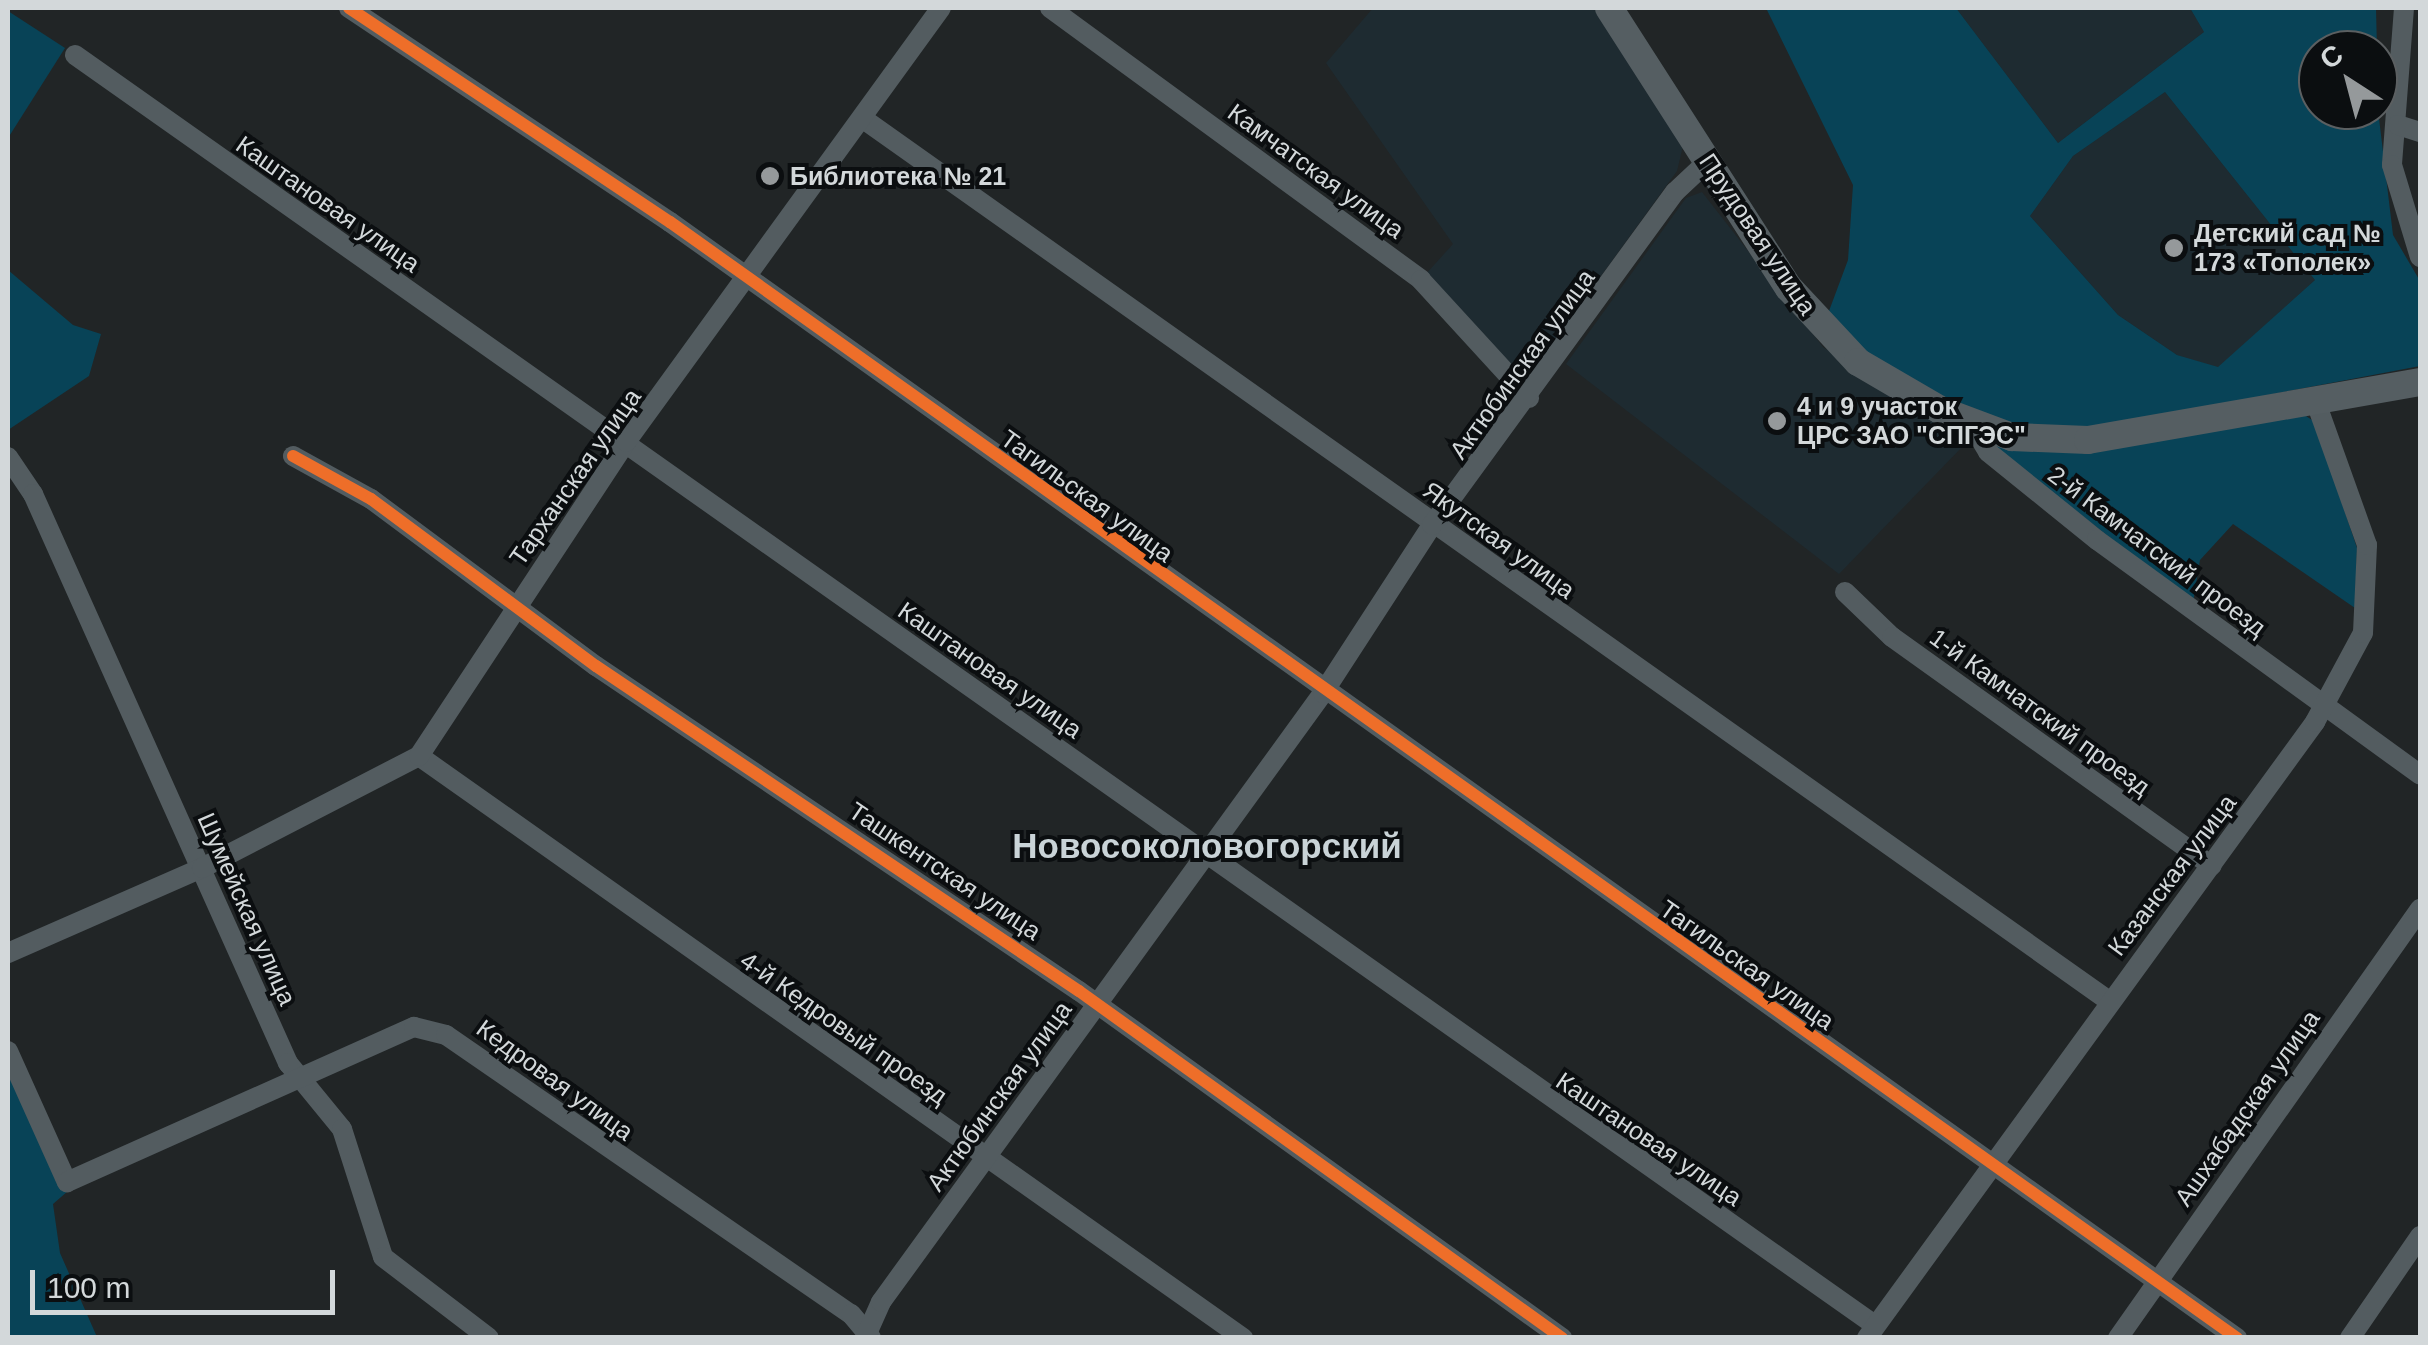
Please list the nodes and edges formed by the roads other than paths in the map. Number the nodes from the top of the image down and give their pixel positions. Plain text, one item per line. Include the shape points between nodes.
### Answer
1 (349, 8) edge
2 (941, 8) edge
3 (1050, 8) edge
4 (1609, 8) edge
5 (2404, 8) edge
6 (76, 56) dead end
7 (862, 118) junction
8 (2398, 125) joint
9 (2397, 130) edge
10 (2420, 132) edge
11 (1708, 160) junction
12 (2420, 257) edge
13 (747, 280) junction
14 (2420, 382) edge
15 (2314, 397) junction
16 (1530, 398) junction
17 (1972, 424) junction
18 (626, 442) junction
19 (294, 456) dead end
20 (8, 457) edge
21 (1432, 525) junction
22 (1845, 592) dead end
23 (516, 607) junction
24 (1323, 693) junction
25 (2325, 706) junction
26 (419, 756) junction
27 (2420, 775) edge
28 (1207, 855) junction
29 (2212, 866) junction
30 (202, 868) junction
31 (2420, 909) edge
32 (8, 953) edge
33 (2109, 1001) junction
34 (1096, 1003) junction
35 (8, 1051) edge
36 (300, 1078) junction
37 (986, 1156) junction
38 (1991, 1165) junction
39 (2420, 1236) edge
40 (2157, 1281) junction
41 (1538, 1331) edge
42 (1871, 1331) edge
43 (868, 1336) edge
44 (489, 1338) edge
45 (1244, 1338) edge
46 (1562, 1338) edge
47 (2118, 1338) edge
48 (2237, 1338) edge
49 (2350, 1338) edge

1 - 13 street, Тагильская улица
2 - 7 street, Тарханская улица
3 - 16 street, Камчатская улица via 1421,280
4 - 11 main road, Прудовая улица
5 - 8 street
6 - 18 street, Каштановая улица
7 - 13 street, Тарханская улица
7 - 21 street, Якутская улица
8 - 10 street
9 - 12 street via 2392,165
11 - 16 street, Актюбинская улица via 1675,192
11 - 17 main road, Прудовая улица via 1832,340 1885,382
13 - 18 street, Тарханская улица
13 - 24 street, Тагильская улица
14 - 15 main road, Прудовая улица
15 - 17 main road, Прудовая улица via 2088,440
15 - 25 street, Казанская улица via 2367,545 2363,633
16 - 21 street, Актюбинская улица
17 - 25 street, 2-й Камчатский проезд via 1988,452 2097,540
18 - 23 street, Тарханская улица
18 - 28 street, Каштановая улица
19 - 23 street, Ташкентская улица via 370,498
20 - 30 street, Шумейская улица via 33,494
21 - 24 street, Актюбинская улица
21 - 33 street, Якутская улица
22 - 29 street, 1-й Камчатский проезд via 1892,636
23 - 26 street, Тарханская улица
23 - 34 street, Ташкентская улица
24 - 28 street, Актюбинская улица
24 - 38 street, Тагильская улица
25 - 27 street, 2-й Камчатский проезд
25 - 29 street, Казанская улица
26 - 30 street, Тарханская улица
26 - 37 street, 4-й Кедровый проезд
28 - 34 street, Актюбинская улица
28 - 42 street, Каштановая улица
29 - 33 street, Казанская улица
30 - 32 street, Тарханская улица
30 - 36 street, Шумейская улица
31 - 40 street, Ашхабадская улица
33 - 38 street, Казанская улица
34 - 37 street, Актюбинская улица
34 - 41 street, Ташкентская улица
35 - 36 street, Кедровая улица via 67,1182
36 - 43 street, Кедровая улица via 414,1027 446,1035
36 - 44 street, Шумейская улица via 342,1128 383,1257
37 - 43 street, Актюбинская улица
37 - 45 street, 4-й Кедровый проезд
38 - 40 street, Тагильская улица
38 - 42 street, Казанская улица
39 - 49 street
40 - 47 street, Ашхабадская улица
40 - 48 street, Тагильская улица
41 - 46 street, Ташкентская улица

